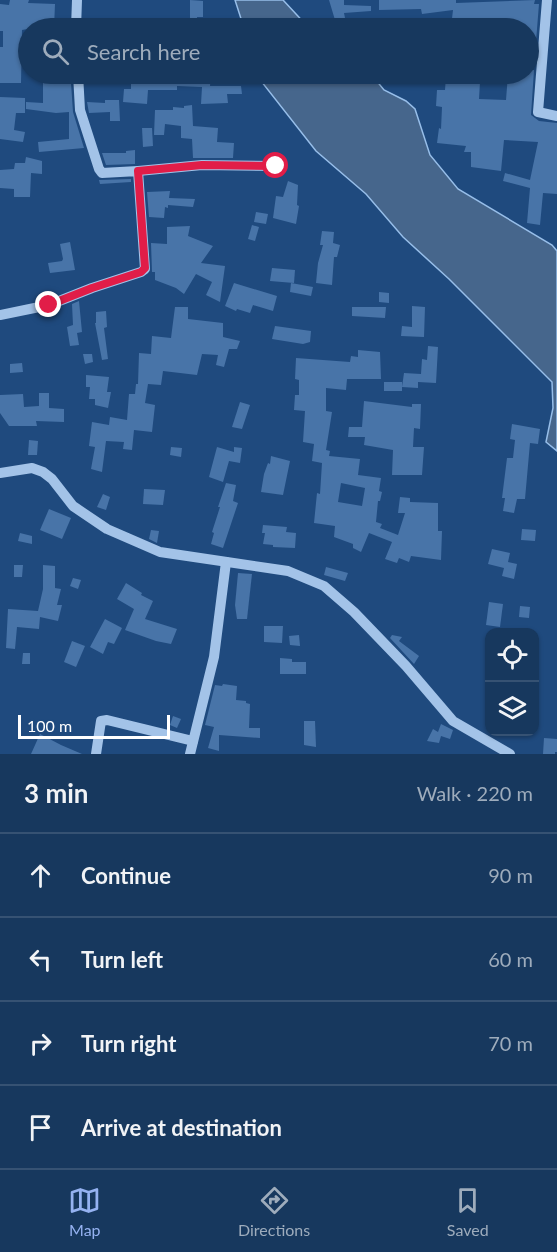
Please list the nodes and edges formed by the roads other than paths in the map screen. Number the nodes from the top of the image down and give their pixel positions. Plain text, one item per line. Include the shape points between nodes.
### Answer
1 (77, 0) edge
2 (547, 0) edge
3 (76, 18) edge
4 (79, 84) edge
5 (557, 117) edge
6 (276, 166) dead end
7 (138, 171) junction
8 (0, 315) edge
9 (0, 472) edge
10 (226, 562) junction
11 (193, 741) junction
12 (96, 754) edge
13 (190, 754) edge
14 (510, 754) edge

1 - 3 street
2 - 5 street via 538,112
4 - 7 street via 80,110 99,169 102,173
6 - 7 street via 202,165
7 - 8 street via 145,268 49,305
9 - 10 street via 32,468 43,472 73,506 107,529 160,552
10 - 11 street via 214,657
10 - 14 street via 288,571 324,586 369,627 453,721
11 - 12 street via 107,720 101,721
11 - 13 street

